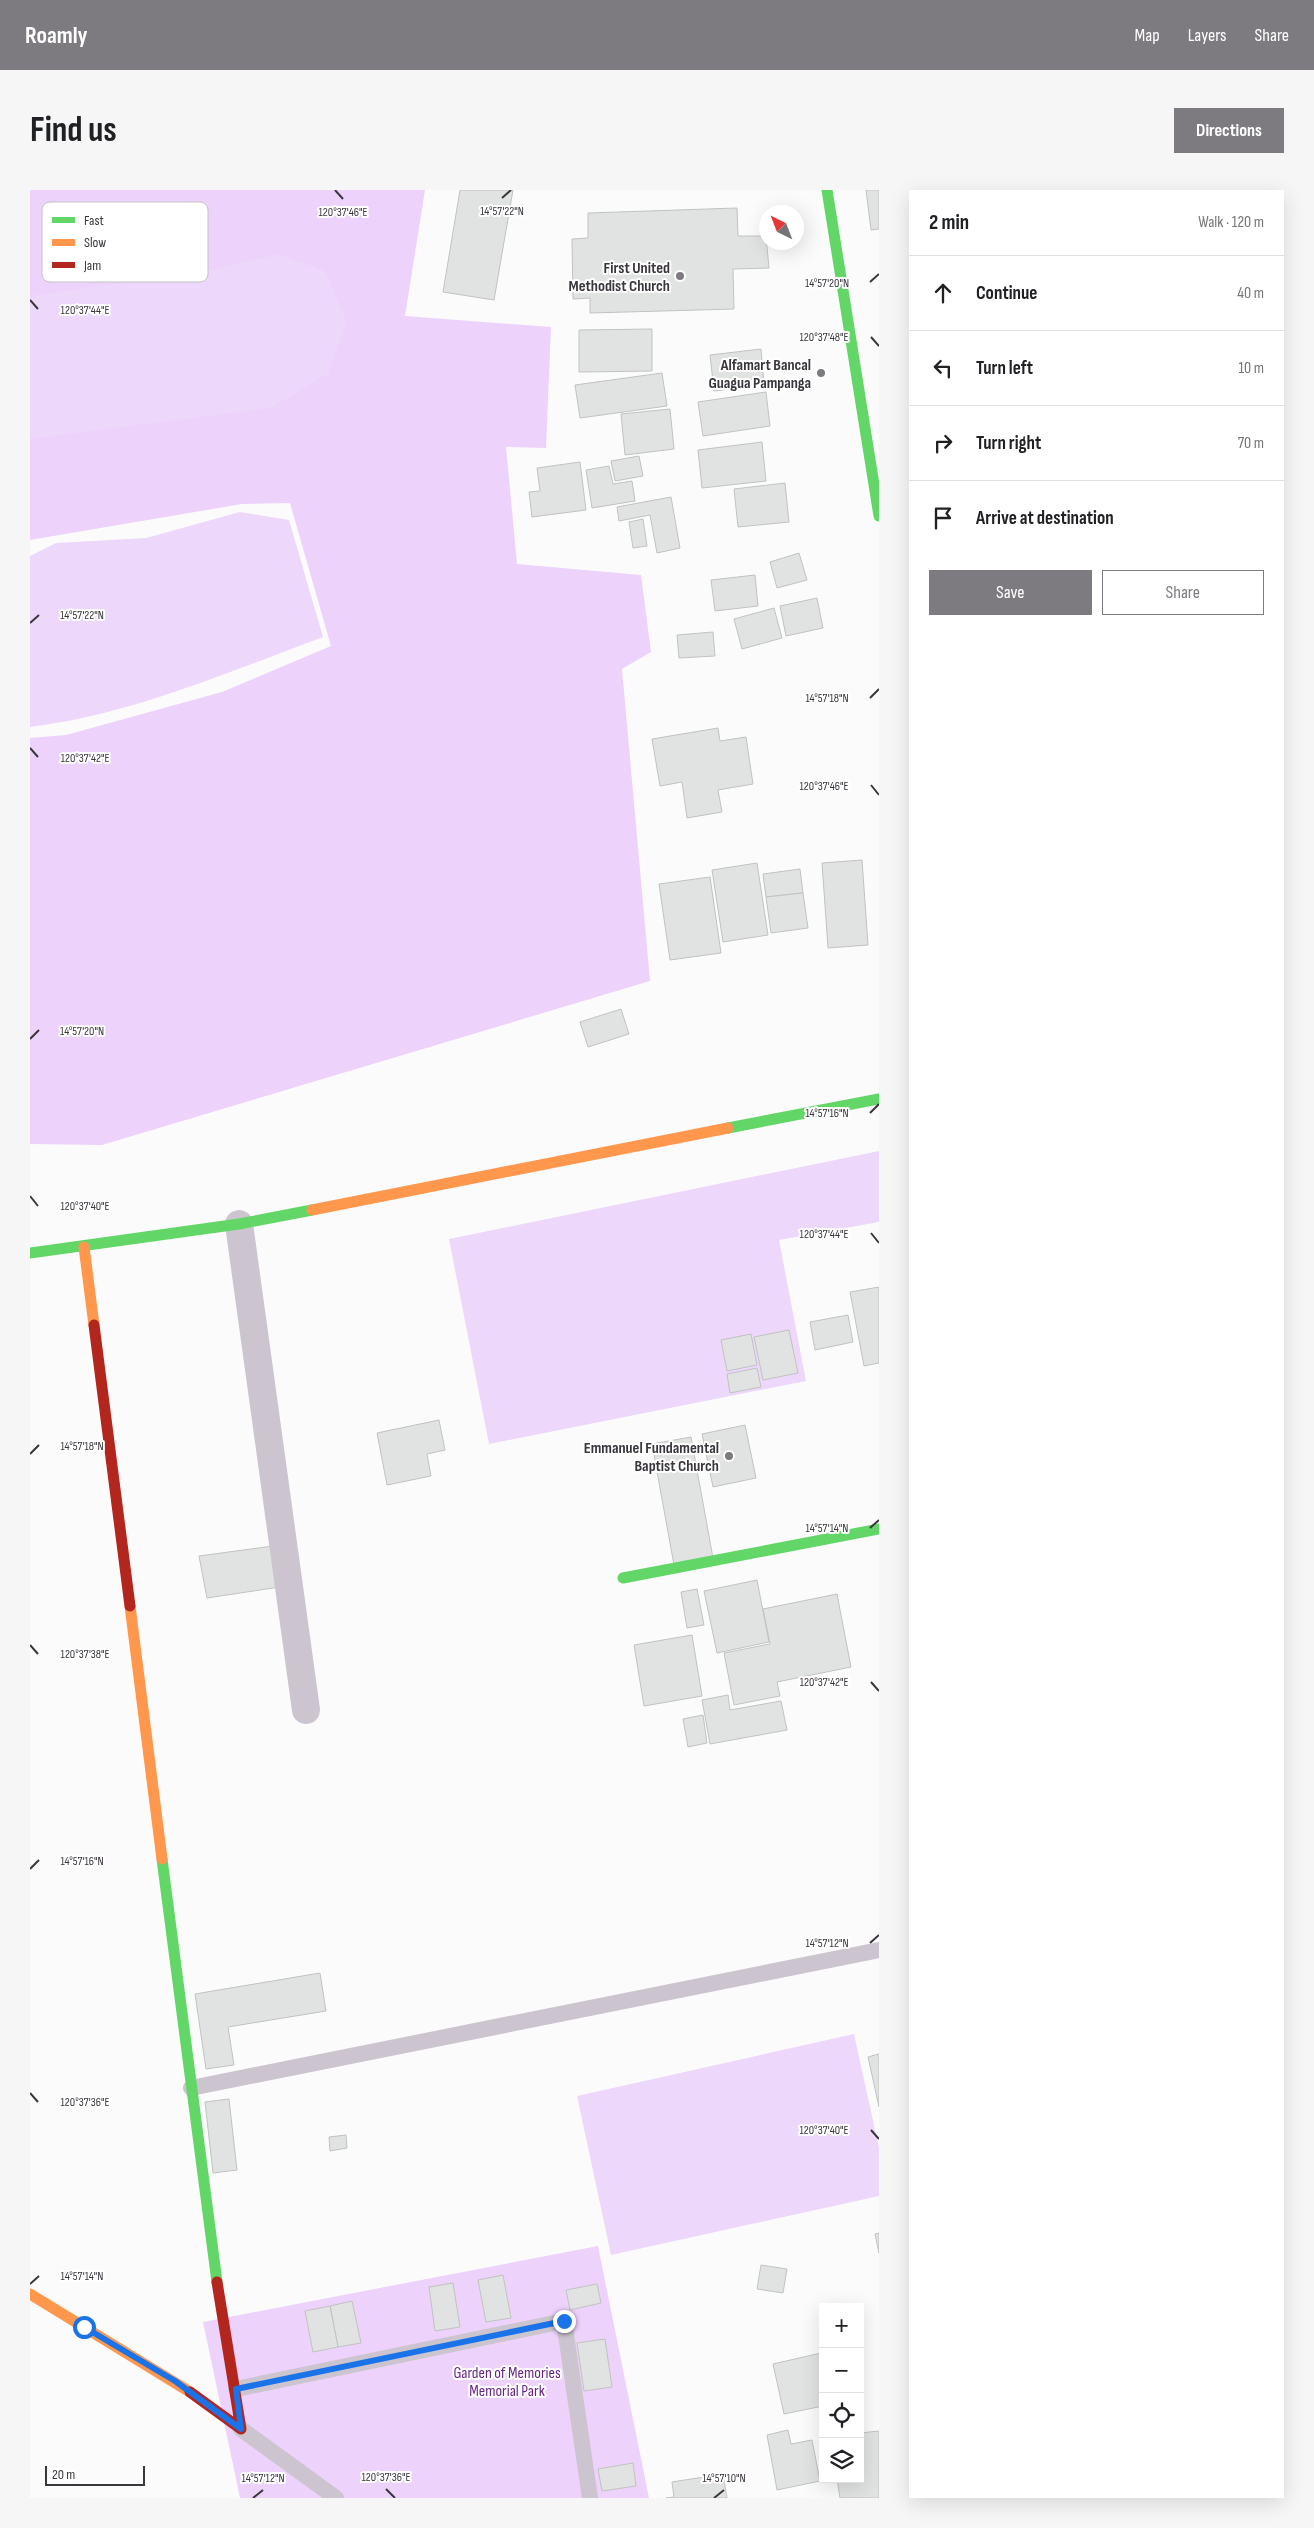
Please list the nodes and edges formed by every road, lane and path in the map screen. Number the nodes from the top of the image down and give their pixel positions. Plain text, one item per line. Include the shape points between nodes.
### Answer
1 (827, 190) edge
2 (879, 516) edge
3 (879, 1099) edge
4 (239, 1224) junction
5 (84, 1246) junction
6 (30, 1253) edge
7 (879, 1529) edge
8 (623, 1578) dead end
9 (306, 1710) dead end
10 (879, 1950) edge
11 (191, 2088) junction
12 (30, 2294) edge
13 (236, 2389) junction
14 (241, 2429) junction
15 (336, 2498) edge
16 (590, 2498) edge

1 - 2 street
3 - 4 street
4 - 5 street
4 - 9 street
5 - 6 street
5 - 11 street
7 - 8 street
10 - 11 lane
11 - 13 street via 219,2300
12 - 14 street via 175,2381
13 - 14 street
13 - 16 lane via 564,2321
14 - 15 lane

